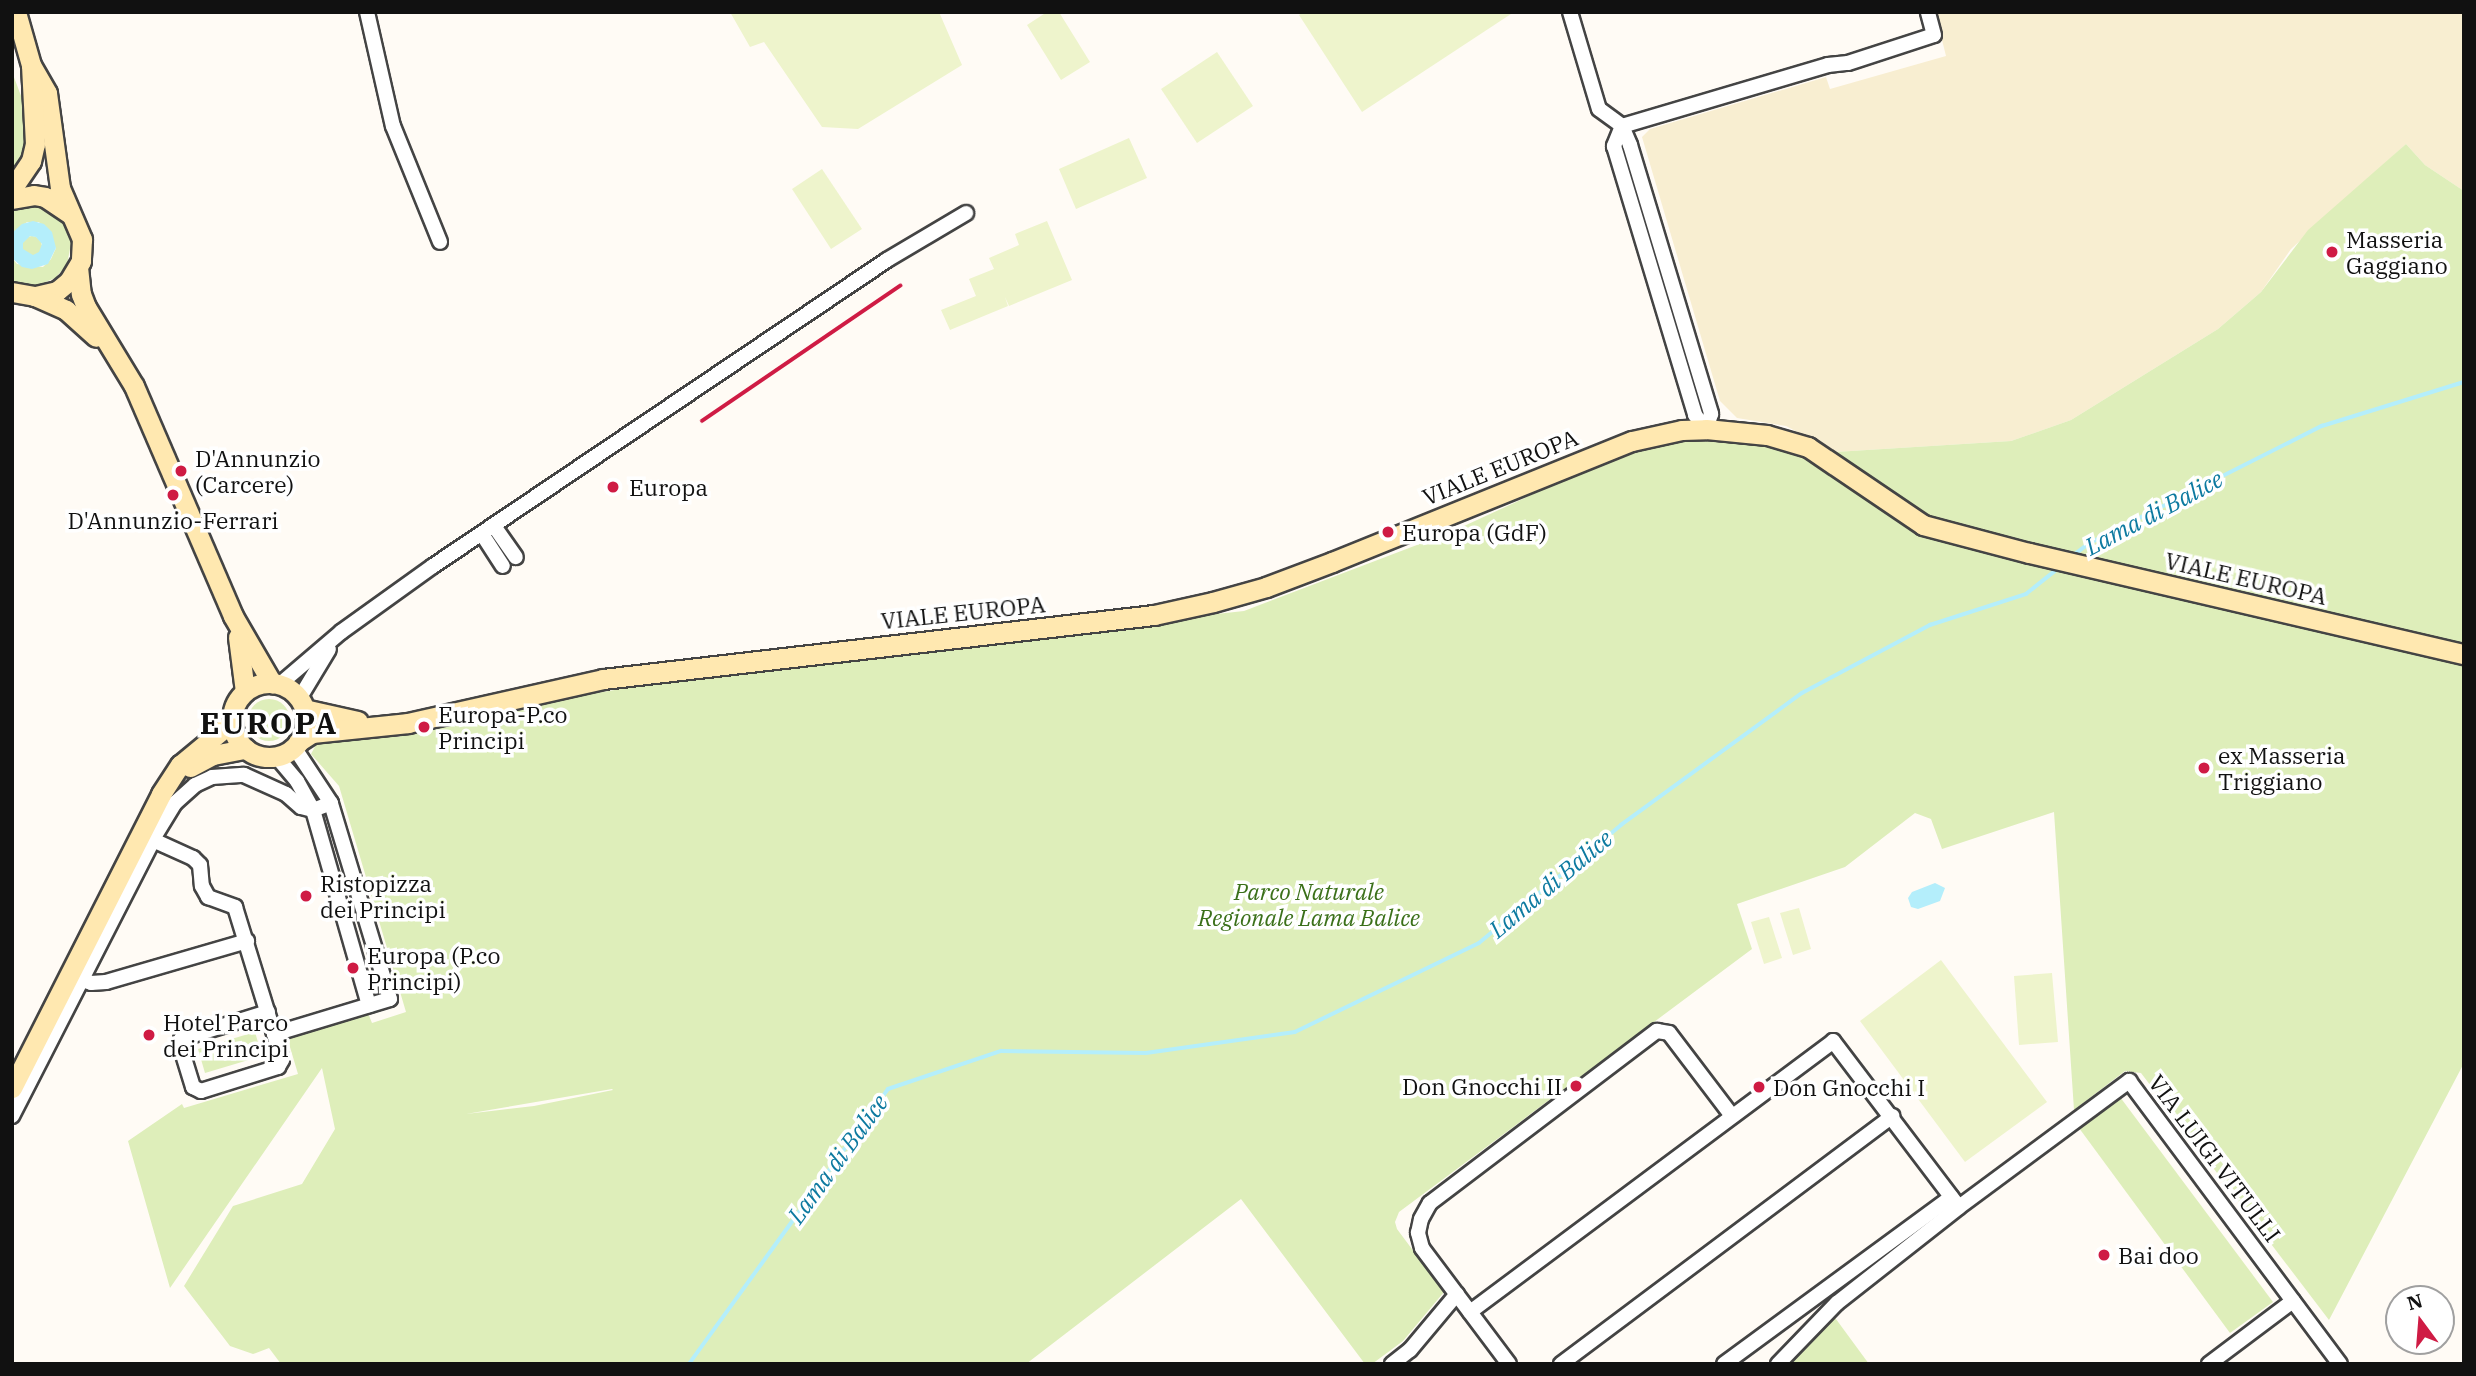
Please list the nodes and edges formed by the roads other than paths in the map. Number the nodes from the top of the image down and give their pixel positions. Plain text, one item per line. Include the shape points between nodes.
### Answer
1 (16, 12) edge
2 (367, 12) edge
3 (1570, 12) edge
4 (1928, 12) edge
5 (30, 65) junction
6 (1622, 126) junction
7 (12, 189) edge
8 (12, 199) edge
9 (966, 213) dead end
10 (73, 218) junction
11 (440, 242) dead end
12 (79, 267) junction
13 (19, 294) edge
14 (125, 370) junction
15 (1706, 429) junction
16 (488, 530) junction
17 (510, 561) dead end
18 (233, 616) junction
19 (341, 632) junction
20 (2464, 654) edge
21 (275, 684) junction
22 (245, 692) junction
23 (301, 704) junction
24 (232, 722) junction
25 (408, 723) junction
26 (296, 744) junction
27 (245, 748) junction
28 (276, 756) junction
29 (173, 778) junction
30 (331, 803) junction
31 (313, 810) junction
32 (153, 840) junction
33 (108, 897) junction
34 (247, 941) junction
35 (375, 951) junction
36 (354, 957) junction
37 (75, 978) junction
38 (369, 1005) junction
39 (268, 1012) junction
40 (274, 1034) junction
41 (12, 1088) edge
42 (12, 1116) edge
43 (1732, 1116) junction
44 (1892, 1116) junction
45 (1955, 1202) junction
46 (1457, 1294) junction
47 (2293, 1301) junction
48 (1470, 1311) junction
49 (1392, 1364) edge
50 (1509, 1364) edge
51 (1561, 1364) edge
52 (1724, 1364) edge
53 (1778, 1364) edge
54 (2209, 1364) edge
55 (2340, 1364) edge

1 - 5 main road
2 - 11 street via 393,126
3 - 6 street via 1599,109
4 - 6 street via 1934,35
5 - 7 main road via 34,144 31,161
5 - 10 main road via 47,93 56,175
6 - 15 street via 1614,146 1695,415
8 - 10 main road via 45,197
9 - 16 street via 887,260
10 - 12 main road via 82,239
12 - 13 main road via 57,291
12 - 14 main road via 86,307
13 - 14 main road via 66,310
14 - 18 main road
15 - 20 main road, VIALE EUROPA via 1787,439 1824,458 1923,525
15 - 25 main road, VIALE EUROPA via 1632,441 1332,562 1213,602 1154,615 603,679
16 - 17 street
16 - 19 street
18 - 21 main road
18 - 22 main road
19 - 21 street
19 - 23 street
21 - 22 main road
21 - 23 main road
22 - 24 main road via 235,705
23 - 25 main road, VIALE EUROPA via 365,722
23 - 26 main road via 304,731
24 - 27 main road
24 - 29 main road via 188,758
25 - 26 main road, VIALE EUROPA via 313,733
26 - 28 main road
26 - 30 street
27 - 28 main road via 254,754
27 - 29 main road via 213,755
28 - 31 street
29 - 33 main road
30 - 31 street
30 - 35 street
31 - 32 street via 255,779 221,775 181,796
31 - 36 street
32 - 33 street
32 - 34 street via 200,865 208,897 235,907
32 - 37 street
33 - 37 main road
34 - 37 street via 106,982
34 - 39 street
35 - 36 street
35 - 38 street via 390,999
36 - 38 street
37 - 41 main road
37 - 42 street
38 - 40 street
39 - 40 street
39 - 40 street via 181,1039 193,1087 201,1091 278,1067 282,1060
43 - 44 street via 1833,1041
43 - 46 street via 1669,1033 1657,1031 1430,1203 1418,1233 1422,1248
43 - 48 street
44 - 45 street
44 - 51 street
45 - 47 street, VIA LUIGI VITULLI via 2129,1082
45 - 52 street
45 - 53 street via 1837,1303
46 - 48 street
46 - 49 street via 1410,1350
47 - 54 street
47 - 55 street, VIA LUIGI VITULLI
48 - 50 street

